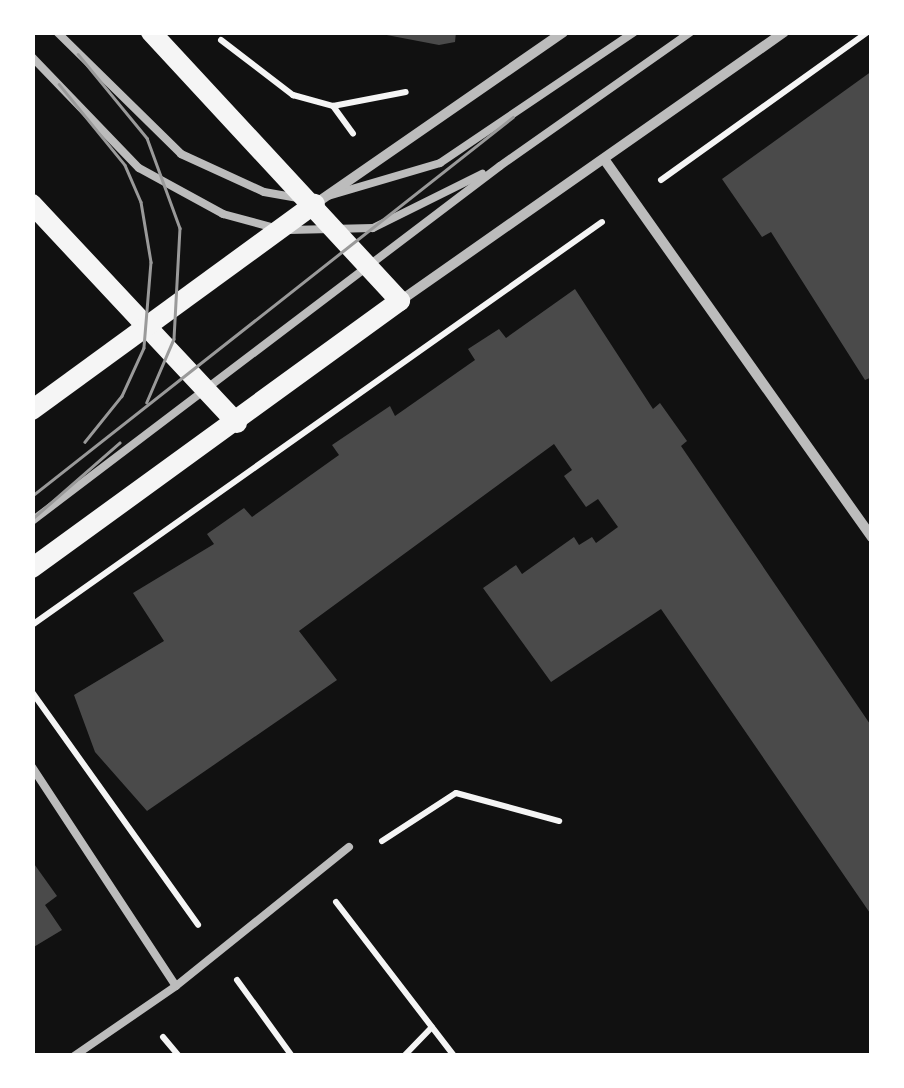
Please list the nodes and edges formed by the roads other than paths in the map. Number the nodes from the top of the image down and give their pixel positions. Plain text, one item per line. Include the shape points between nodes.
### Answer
1 (58, 32) edge
2 (151, 32) edge
3 (563, 32) edge
4 (634, 32) edge
5 (691, 32) edge
6 (784, 32) edge
7 (32, 57) edge
8 (604, 159) junction
9 (500, 166) junction
10 (318, 199) junction
11 (32, 204) edge
12 (282, 229) junction
13 (339, 231) junction
14 (369, 266) junction
15 (400, 302) junction
16 (144, 329) junction
17 (205, 392) junction
18 (32, 410) edge
19 (236, 423) junction
20 (32, 521) edge
21 (872, 538) edge
22 (32, 568) edge
23 (32, 766) edge
24 (349, 847) road end
25 (176, 986) junction
26 (74, 1056) edge

1 - 10 lane via 181,154 273,195
2 - 10 main road
3 - 10 street
4 - 10 lane via 440,163
5 - 9 lane
6 - 8 street
7 - 12 lane via 154,178 222,214
8 - 15 street
8 - 21 street
9 - 13 lane via 373,228
9 - 14 lane
10 - 12 main road
10 - 13 main road
11 - 16 main road
12 - 13 lane
12 - 16 main road
13 - 14 main road
14 - 15 main road
14 - 17 lane
15 - 19 main road
16 - 17 main road
16 - 18 main road
17 - 19 main road
17 - 20 lane
19 - 22 main road
23 - 25 lane
24 - 25 lane
25 - 26 lane

